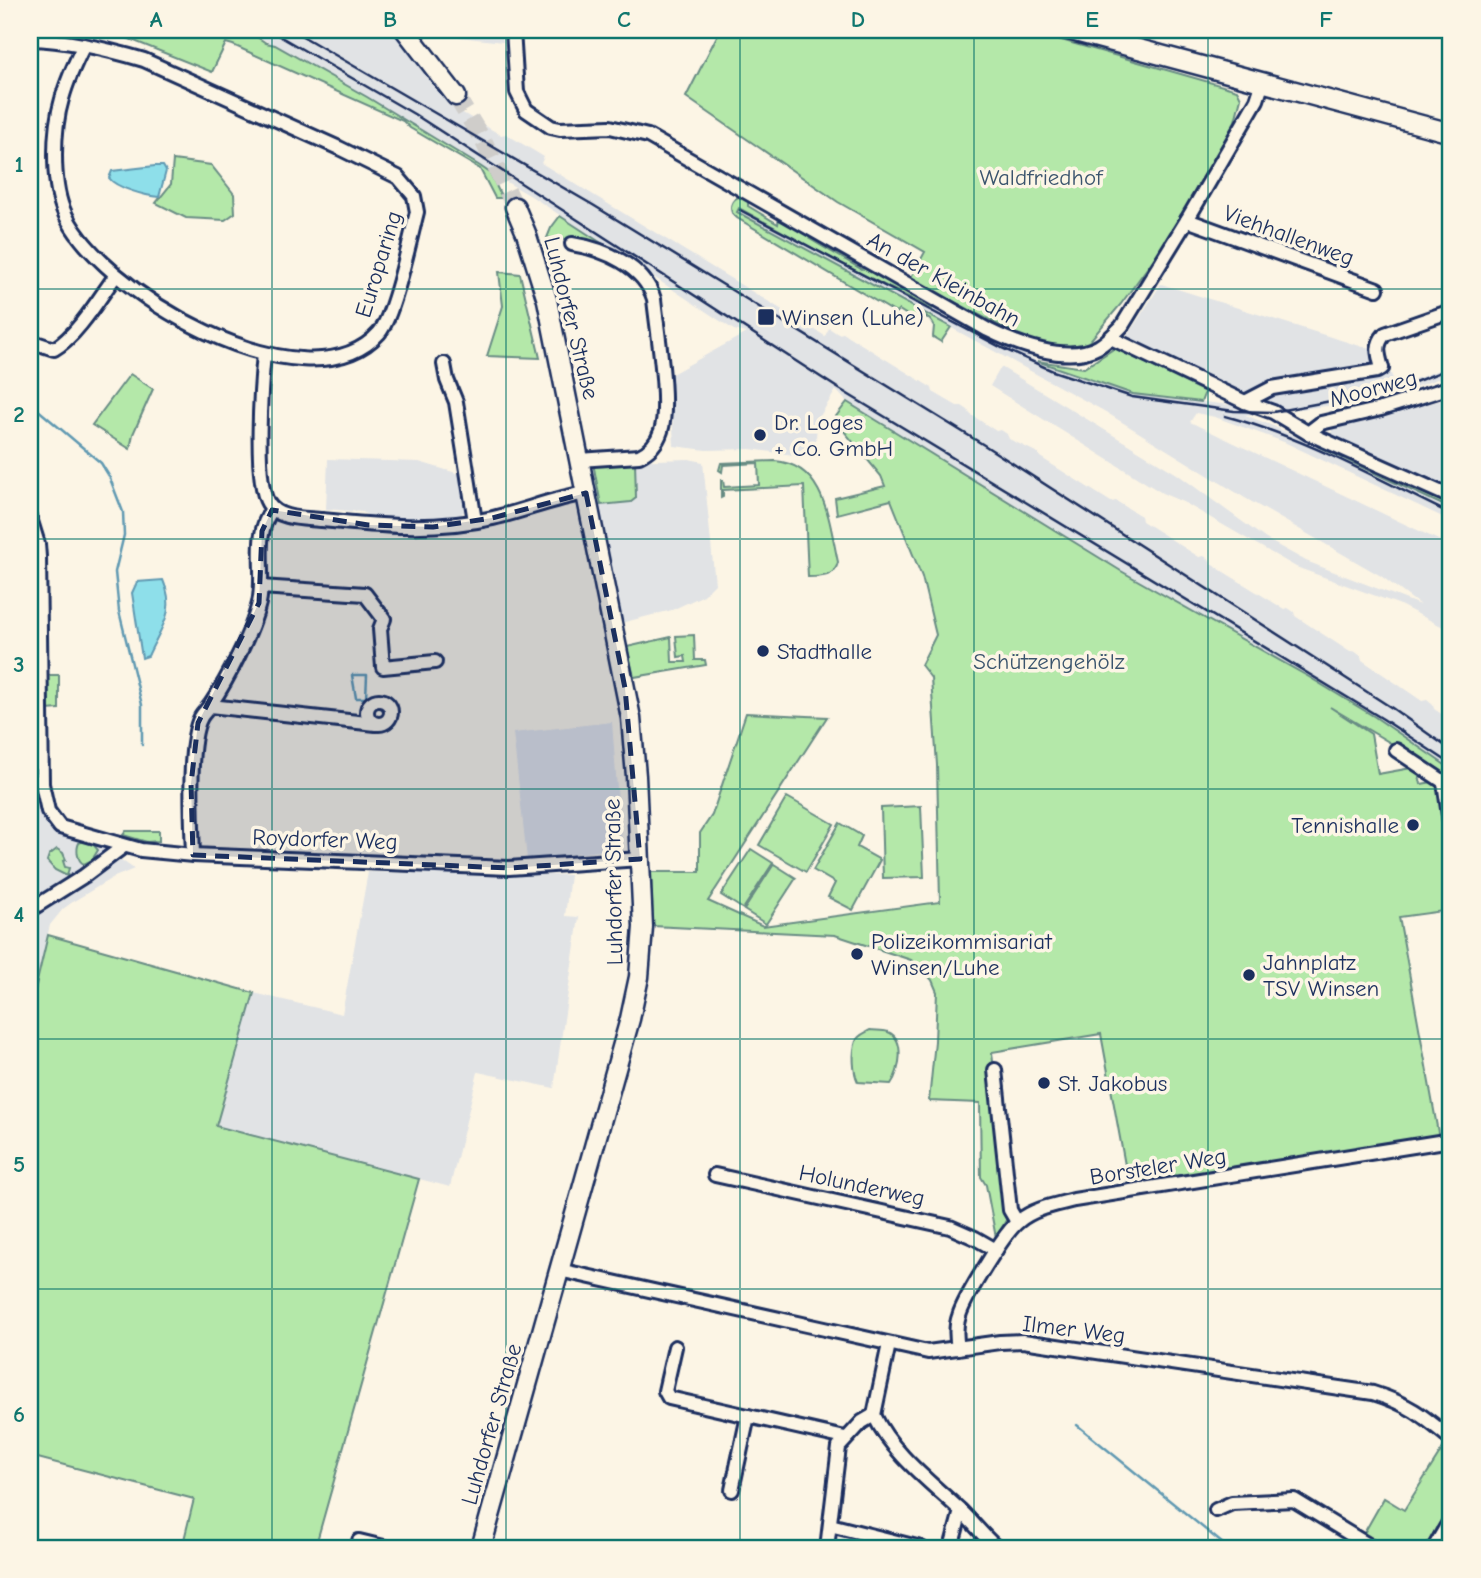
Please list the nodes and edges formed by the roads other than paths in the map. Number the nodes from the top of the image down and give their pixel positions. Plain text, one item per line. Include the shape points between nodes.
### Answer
1 (405, 30) edge
2 (513, 30) edge
3 (1068, 30) edge
4 (30, 39) edge
5 (84, 45) junction
6 (1263, 82) junction
7 (456, 96) tunnel mouth
8 (1451, 133) edge
9 (515, 206) tunnel mouth
10 (1187, 220) junction
11 (572, 244) dead end
12 (117, 275) junction
13 (1377, 289) dead end
14 (1451, 311) edge
15 (1111, 338) junction
16 (30, 341) edge
17 (264, 354) junction
18 (444, 364) dead end
19 (1451, 387) edge
20 (1245, 402) junction
21 (1308, 433) junction
22 (579, 460) junction
23 (586, 493) junction
24 (1451, 497) edge
25 (272, 510) junction
26 (30, 518) edge
27 (475, 521) junction
28 (261, 587) junction
29 (435, 662) dead end
30 (210, 706) junction
31 (376, 723) dead end
32 (1396, 750) dead end
33 (1451, 829) edge
34 (124, 846) junction
35 (192, 855) junction
36 (640, 859) junction
37 (30, 910) edge
38 (995, 1070) dead end
39 (1451, 1140) edge
40 (715, 1175) dead end
41 (1017, 1222) junction
42 (996, 1250) junction
43 (559, 1270) junction
44 (888, 1344) junction
45 (674, 1347) dead end
46 (958, 1348) junction
47 (874, 1415) junction
48 (748, 1416) junction
49 (845, 1438) junction
50 (1451, 1439) edge
51 (732, 1490) dead end
52 (1216, 1510) dead end
53 (961, 1511) junction
54 (1451, 1519) edge
55 (830, 1525) junction
56 (359, 1541) dead end
57 (1368, 1547) edge
58 (387, 1548) edge
59 (481, 1548) edge
60 (827, 1548) edge
61 (922, 1548) edge
62 (951, 1548) edge
63 (997, 1548) edge
64 (1433, 1548) edge

1 - 7 main road
2 - 15 street, An der Kleinbahn via 517,92 526,110 551,127 610,127 662,143 958,315 1032,349 1076,354
3 - 6 main road
4 - 5 street
5 - 12 street, Europaring via 61,102 57,188 63,210 83,244
5 - 17 street, Europaring via 144,60 339,148 398,177 414,196 415,220 381,331 363,347 335,358 306,360
6 - 8 main road
6 - 10 street, Viehhallenweg
9 - 22 main road, Luhdorfer Straße via 547,300
10 - 13 street, Viehhallenweg
10 - 15 street, Viehhallenweg
11 - 22 street via 602,252 647,282 654,299 663,406 660,434 648,452
12 - 16 street via 59,346 54,349
12 - 17 street, Europaring via 187,322
14 - 20 street via 1385,334 1379,340 1382,368 1377,372 1272,388
15 - 20 street
17 - 25 street via 262,477
18 - 27 street via 456,402
19 - 21 street, Moorweg via 1321,423
20 - 21 street
21 - 24 street
22 - 23 main road, Luhdorfer Straße
23 - 27 street
23 - 36 main road, Luhdorfer Straße via 631,718
25 - 27 street via 287,516 368,525 433,527
25 - 28 street via 262,531
26 - 34 street, Roydorfer Weg via 39,557 45,803 60,827
28 - 29 street via 365,594 384,619 380,629 383,667
28 - 30 street via 253,620
30 - 31 street
30 - 35 street via 198,723 193,760
32 - 33 street via 1444,782
34 - 35 street, Roydorfer Weg
34 - 37 street
35 - 36 street, Roydorfer Weg via 509,868
36 - 43 main road, Luhdorfer Straße via 643,928 639,976
38 - 41 street via 1010,1210
39 - 41 street, Borsteler Weg via 1074,1200 1032,1212
40 - 42 street, Holunderweg via 950,1227
41 - 42 street, Borsteler Weg
42 - 46 street, Borsteler Weg via 959,1314
43 - 44 street, Ilmer Weg
43 - 59 main road, Luhdorfer Straße
44 - 46 street, Ilmer Weg via 928,1352
44 - 47 street
45 - 48 street via 665,1391 669,1398
46 - 50 street, Ilmer Weg via 1023,1341 1373,1393 1400,1401
47 - 49 street
47 - 53 street via 880,1429 919,1474
48 - 49 street
48 - 51 street
49 - 55 street via 836,1458
52 - 57 street via 1232,1503 1294,1500
53 - 62 street
53 - 63 street
54 - 64 street
55 - 60 street
55 - 61 street
56 - 58 street

